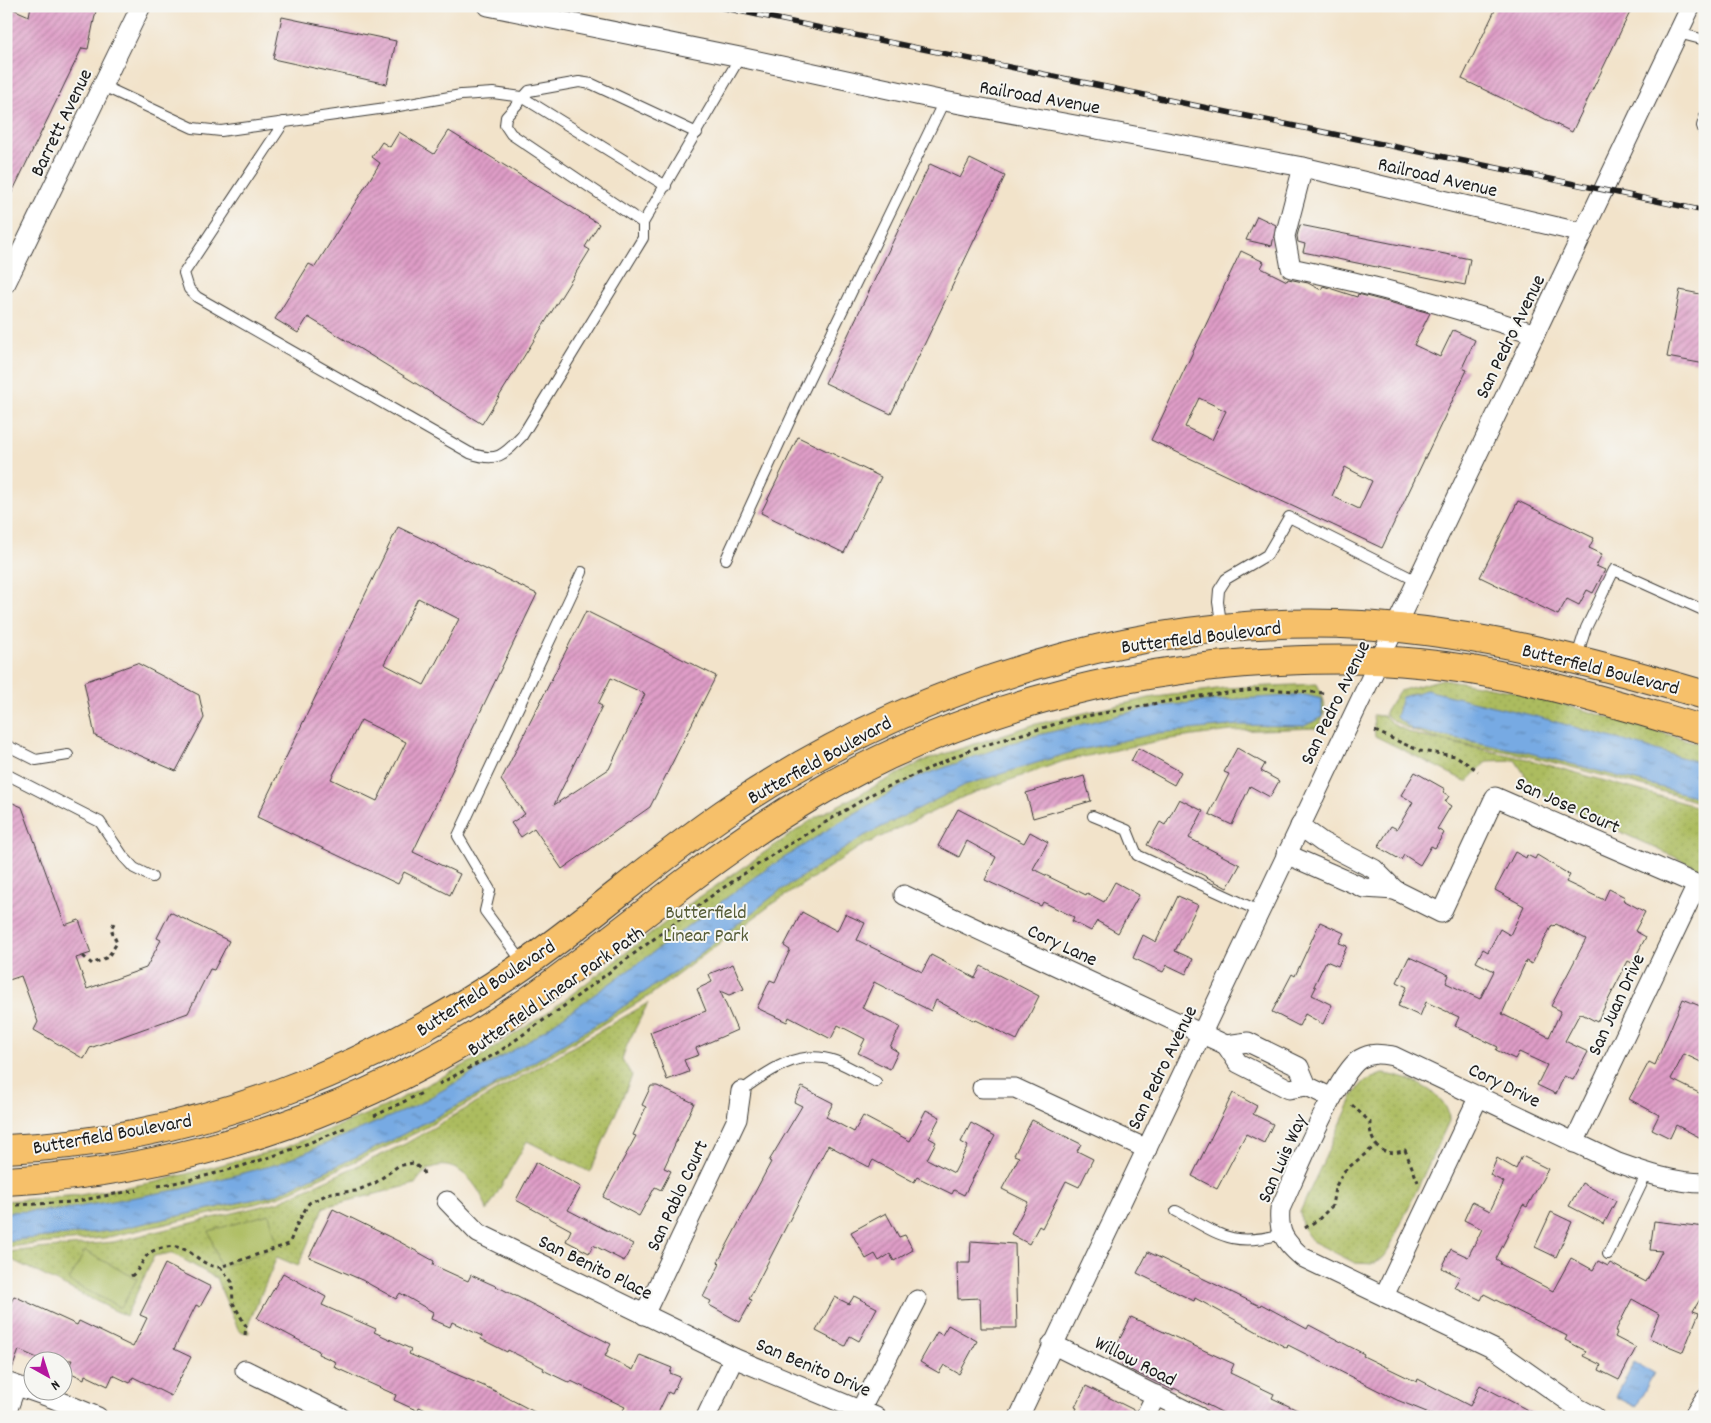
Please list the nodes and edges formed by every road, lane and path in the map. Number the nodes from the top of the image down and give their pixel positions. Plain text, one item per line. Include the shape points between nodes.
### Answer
1 (141, 6) edge
2 (488, 6) edge
3 (1691, 6) edge
4 (1678, 34) junction
5 (1705, 40) edge
6 (740, 57) junction
7 (103, 86) junction
8 (522, 97) junction
9 (944, 101) junction
10 (1705, 116) edge
11 (284, 122) junction
12 (697, 133) junction
13 (1705, 134) edge
14 (1304, 167) junction
15 (666, 186) junction
16 (643, 223) junction
17 (1583, 233) junction
18 (6, 283) edge
19 (1535, 334) junction
20 (726, 559) dead end
21 (582, 572) dead end
22 (1417, 581) junction
23 (1705, 611) edge
24 (1394, 628) junction
25 (1222, 629) junction
26 (1576, 659) junction
27 (1379, 661) junction
28 (1325, 693) dead end
29 (1705, 695) edge
30 (1705, 730) edge
31 (1374, 731) dead end
32 (6, 745) edge
33 (68, 756) dead end
34 (1478, 771) dead end
35 (6, 774) edge
36 (1094, 816) dead end
37 (1300, 826) junction
38 (1286, 854) junction
39 (152, 878) dead end
40 (1701, 887) edge
41 (1395, 890) junction
42 (904, 895) dead end
43 (1259, 911) junction
44 (114, 923) dead end
45 (83, 956) dead end
46 (524, 964) junction
47 (1202, 1034) junction
48 (876, 1082) dead end
49 (436, 1085) dead end
50 (982, 1088) dead end
51 (428, 1090) dead end
52 (741, 1091) joint
53 (1480, 1096) junction
54 (1332, 1098) junction
55 (1352, 1105) dead end
56 (367, 1119) dead end
57 (350, 1126) dead end
58 (1574, 1143) junction
59 (1375, 1146) junction
60 (6, 1149) edge
61 (1147, 1149) junction
62 (1647, 1173) junction
63 (424, 1175) dead end
64 (1418, 1182) dead end
65 (1705, 1182) edge
66 (150, 1188) dead end
67 (140, 1189) dead end
68 (11, 1193) edge
69 (447, 1201) dead end
70 (1176, 1211) dead end
71 (1305, 1228) dead end
72 (1282, 1234) junction
73 (1608, 1254) dead end
74 (220, 1267) junction
75 (131, 1276) dead end
76 (1384, 1296) junction
77 (917, 1300) dead end
78 (644, 1315) junction
79 (245, 1335) dead end
80 (1052, 1344) junction
81 (734, 1358) junction
82 (245, 1370) dead end
83 (11, 1384) edge
84 (1156, 1395) junction
85 (1705, 1398) edge
86 (868, 1413) edge
87 (6, 1414) edge
88 (98, 1417) edge
89 (340, 1417) edge
90 (706, 1417) edge
91 (1019, 1417) edge
92 (1145, 1417) edge
93 (1199, 1417) edge
94 (1595, 1417) edge
95 (1693, 1417) edge

1 - 7 street, Barrett Avenue
2 - 6 street, Railroad Avenue
3 - 4 street, San Pedro Avenue
4 - 5 lane
4 - 17 street, San Pedro Avenue
6 - 9 street, Railroad Avenue
6 - 12 lane
7 - 11 lane via 193,128 222,131
7 - 18 street, Barrett Avenue
8 - 11 lane via 460,95
8 - 12 lane via 538,88 579,82 592,84
8 - 15 lane
8 - 16 lane via 506,118 505,126 511,134
9 - 14 street, Railroad Avenue
9 - 20 lane
10 - 13 lane via 1702,126
11 - 16 lane via 184,273 189,289 223,312 484,458 496,458 507,452 522,436 643,238
12 - 15 lane
14 - 17 street, Railroad Avenue
14 - 19 street via 1285,236 1291,268 1436,304
15 - 16 lane
17 - 19 street, San Pedro Avenue
19 - 22 street, San Pedro Avenue
21 - 46 lane via 458,836 490,890 486,911
22 - 24 street, San Pedro Avenue
22 - 25 lane via 1289,517 1267,555 1226,579 1219,590
23 - 26 lane via 1614,570 1586,628
24 - 25 main road, Butterfield Boulevard via 1321,624
24 - 26 main road, Butterfield Boulevard
24 - 27 street, San Pedro Avenue
25 - 46 main road, Butterfield Boulevard via 1153,639 1046,663 981,683 848,739 789,771 731,809
26 - 29 main road, Butterfield Boulevard
27 - 30 main road, Butterfield Boulevard via 1416,663 1516,678
27 - 37 street, San Pedro Avenue
27 - 68 main road, Butterfield Boulevard via 1251,663 1145,675 1044,697 926,738 856,771 751,834 485,1030 376,1089 267,1132 205,1150 94,1172
28 - 49 path, Butterfield Linear Park Path via 1264,689 1192,697 1076,718 972,749 874,793 778,851 497,1053
31 - 34 path via 1420,751 1456,756
32 - 33 lane via 36,760
35 - 39 lane via 100,822 134,868
36 - 43 lane via 1127,830 1138,855
37 - 38 street, San Pedro Avenue
37 - 41 street, San Jose Court via 1322,842 1374,869
38 - 41 street, San Jose Court via 1364,888
38 - 43 street, San Pedro Avenue
40 - 41 street, San Jose Court via 1495,797 1441,913
40 - 58 street, San Juan Drive
42 - 47 street, Cory Lane
43 - 47 street, San Pedro Avenue
44 - 45 path via 111,929 117,944 108,957 92,964
46 - 60 main road, Butterfield Boulevard via 467,1003 414,1033 364,1058 258,1101 142,1131 87,1141
47 - 54 street via 1226,1045 1248,1042 1299,1068 1307,1086
47 - 61 street, San Pedro Avenue
48 - 52 lane via 834,1060 803,1056 769,1070
50 - 61 street via 1015,1088
51 - 56 path
52 - 78 street, San Pablo Court via 738,1118
53 - 54 street, Cory Drive via 1394,1056 1375,1053 1360,1059 1350,1068
53 - 58 street, Cory Drive
53 - 76 street
54 - 72 street, San Luis Way via 1280,1208
55 - 59 path via 1370,1122
57 - 66 path via 298,1149 217,1174
58 - 62 street, Cory Drive
59 - 64 path via 1390,1153 1405,1150
59 - 71 path via 1343,1172 1335,1188 1332,1206
61 - 80 street, San Pedro Avenue
62 - 65 street, Cory Drive via 1692,1183
62 - 73 lane
63 - 74 path via 413,1163 398,1166 375,1183 356,1191 323,1196 309,1203 289,1244
67 - 68 path via 72,1202
69 - 78 street, San Benito Place via 478,1233
70 - 72 lane via 1236,1240 1257,1241
72 - 76 street, San Luis Way via 1302,1256
74 - 75 path via 213,1267 184,1247 167,1247 152,1251
74 - 79 path via 232,1282 233,1303 246,1326
76 - 94 street, San Luis Way via 1496,1350
77 - 86 street
78 - 81 street, San Benito Place
80 - 84 street, Willow Road
80 - 91 street, San Pedro Avenue
81 - 86 street, San Benito Drive
81 - 90 street
82 - 89 street
83 - 87 street
83 - 88 street
84 - 92 street
84 - 93 street, Willow Road
85 - 95 street

